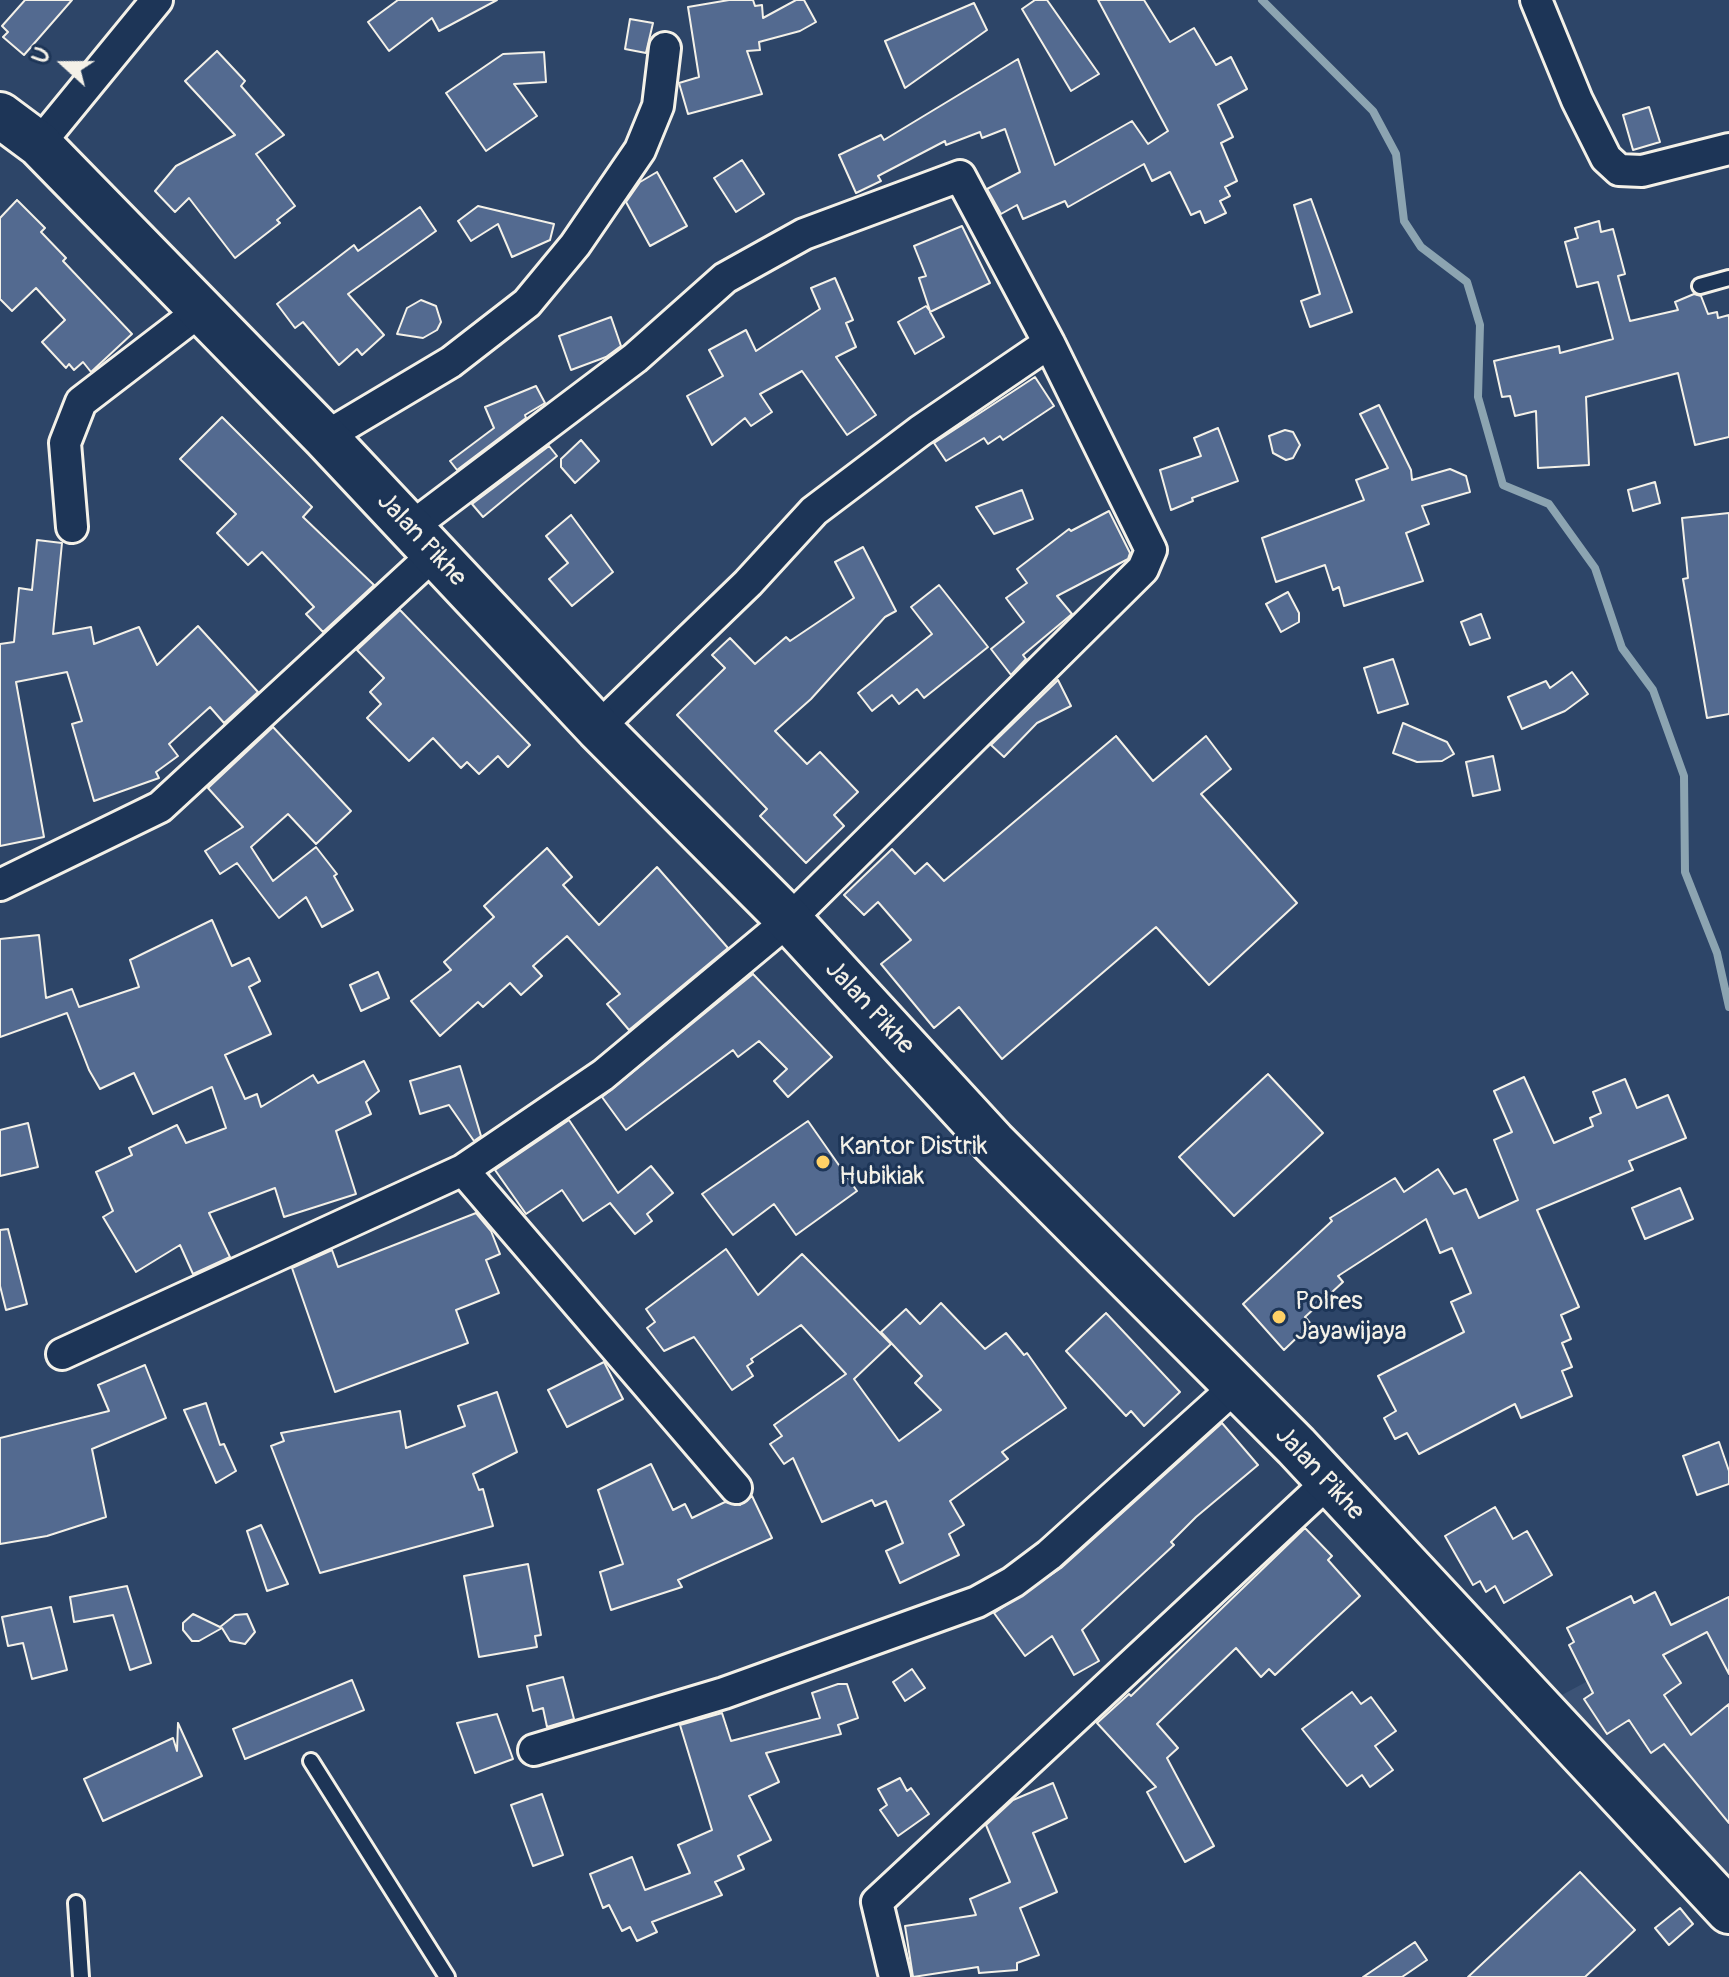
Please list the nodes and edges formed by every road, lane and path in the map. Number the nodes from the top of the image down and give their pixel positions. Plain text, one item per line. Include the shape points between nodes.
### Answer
1 (157, 0) edge
2 (1536, 0) edge
3 (665, 48) dead end
4 (0, 115) edge
5 (39, 144) junction
6 (1729, 149) edge
7 (1729, 278) edge
8 (1700, 286) dead end
9 (201, 310) junction
10 (1049, 343) junction
11 (325, 437) junction
12 (72, 527) dead end
13 (422, 541) junction
14 (598, 728) junction
15 (0, 885) edge
16 (789, 920) junction
17 (463, 1170) junction
18 (62, 1354) dead end
19 (1234, 1388) junction
20 (1327, 1483) junction
21 (736, 1488) dead end
22 (534, 1750) dead end
23 (311, 1761) dead end
24 (76, 1903) dead end
25 (1729, 1911) edge
26 (81, 1977) edge
27 (447, 1977) edge
28 (895, 1977) edge

1 - 5 street
2 - 6 street via 1577,100 1606,158 1619,170 1642,171
3 - 11 street via 658,106 640,150 575,245 527,303 451,362
4 - 5 highway, Jalan Pikhe
5 - 9 highway, Jalan Pikhe
7 - 8 lane
9 - 11 highway, Jalan Pikhe
9 - 12 street via 81,402 65,443
10 - 13 street via 960,176 804,234 725,278
10 - 14 street via 814,511 748,583
10 - 16 street via 1151,550 1148,559
11 - 13 highway, Jalan Pikhe
13 - 14 highway, Jalan Pikhe
13 - 15 street via 160,807
14 - 16 highway, Jalan Pikhe
16 - 17 street via 603,1075
16 - 19 highway, Jalan Pikhe via 993,1142
17 - 18 street
17 - 21 street
19 - 20 highway, Jalan Pikhe
19 - 22 street via 1049,1555 977,1602 724,1693
20 - 25 highway, Jalan Pikhe
20 - 28 street via 877,1902
23 - 27 lane
24 - 26 lane

